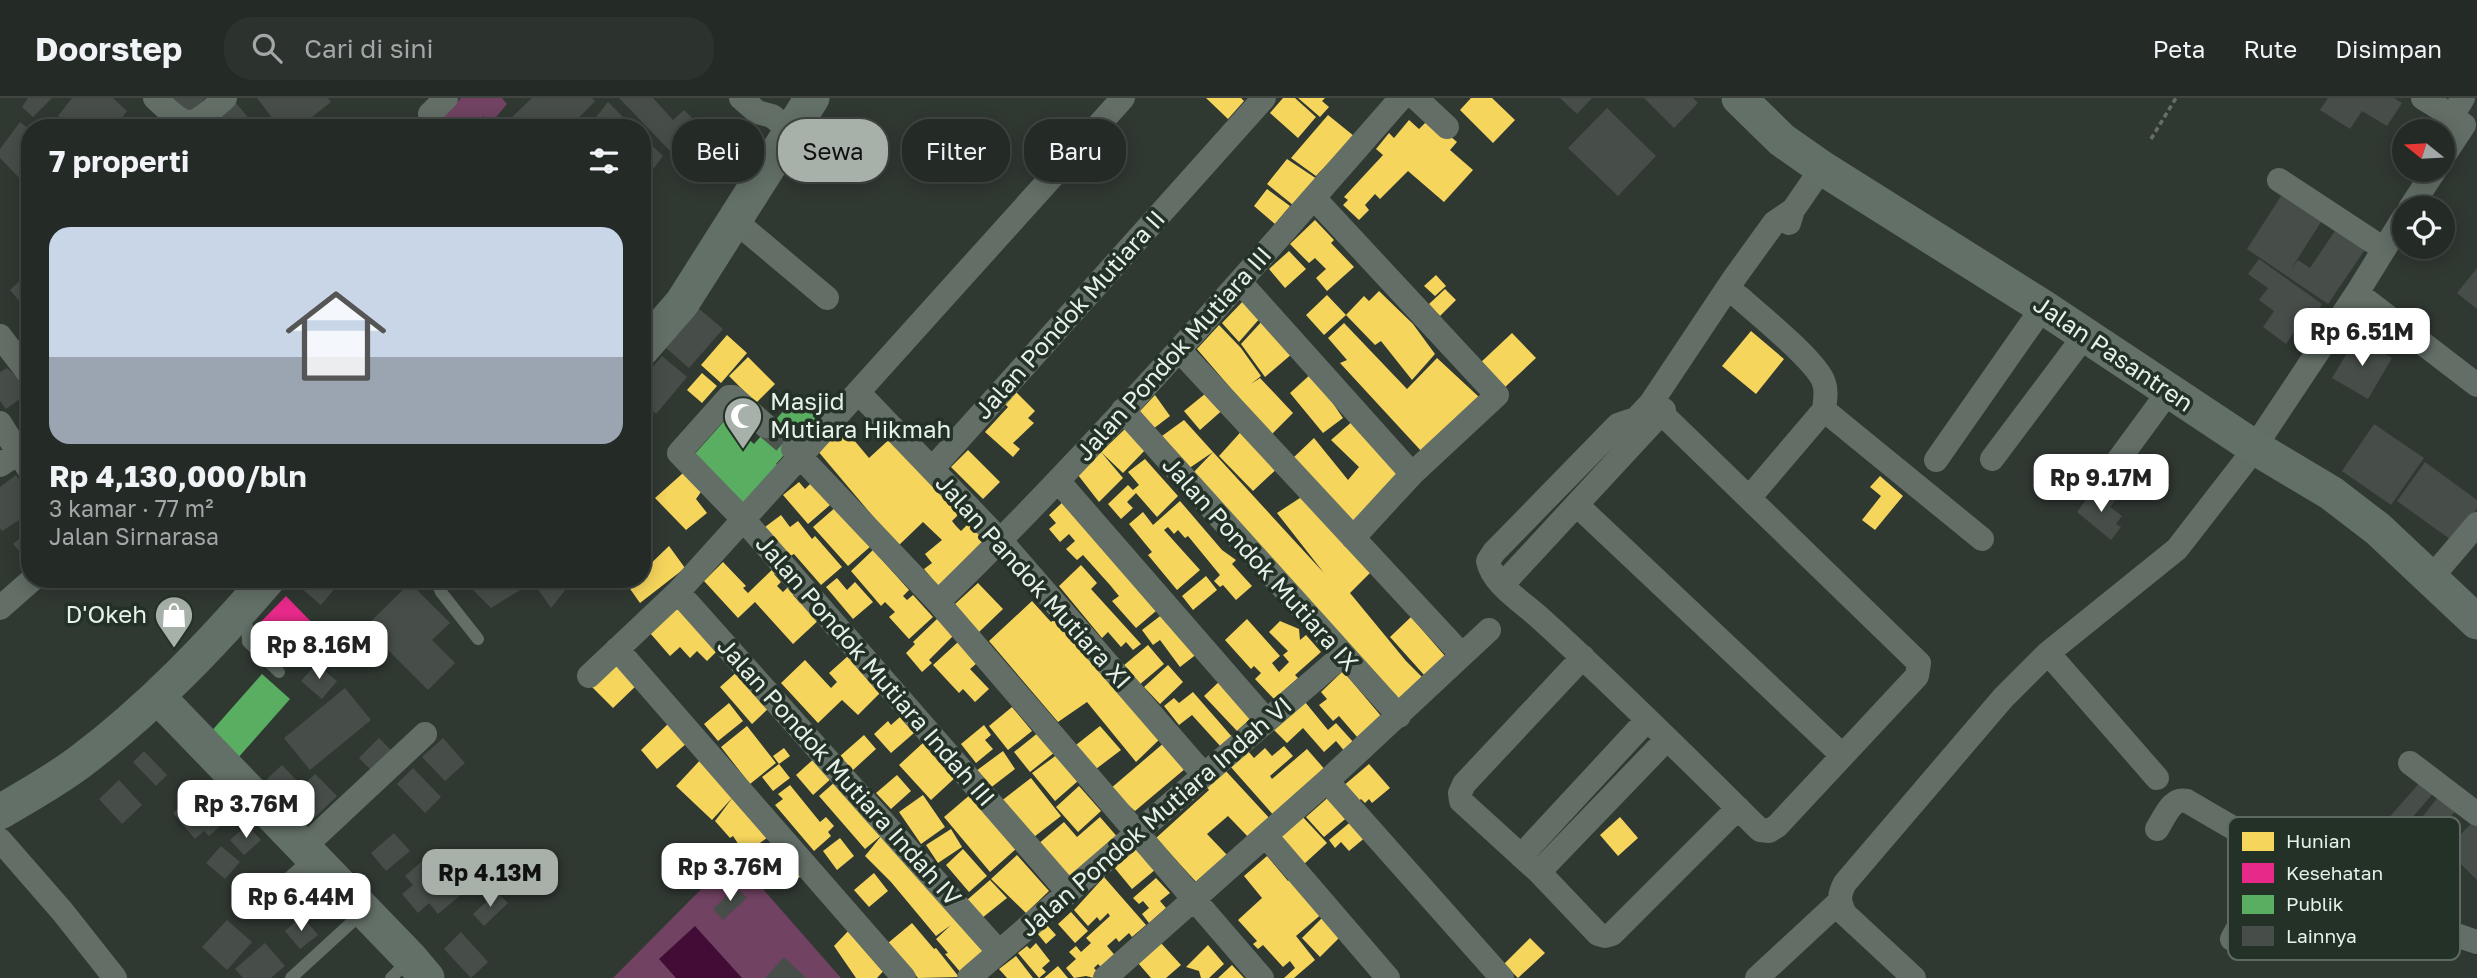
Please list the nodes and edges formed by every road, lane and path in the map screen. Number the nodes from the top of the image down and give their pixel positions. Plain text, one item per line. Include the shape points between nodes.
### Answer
1 (155, 98) edge
2 (225, 98) edge
3 (741, 98) edge
4 (813, 98) edge
5 (1123, 98) edge
6 (1264, 98) edge
7 (1401, 98) edge
8 (1416, 98) edge
9 (2176, 98) edge
10 (2423, 98) edge
11 (1752, 103) edge
12 (775, 115) edge
13 (2464, 118) edge
14 (177, 119) edge
15 (201, 119) edge
16 (1447, 127) dead end
17 (2455, 135) edge
18 (2151, 139) dead end
19 (1822, 168) junction
20 (2279, 180) dead end
21 (1314, 198) junction
22 (734, 220) junction
23 (2392, 236) edge
24 (2384, 249) junction
25 (1240, 282) junction
26 (1740, 287) junction
27 (2357, 293) junction
28 (827, 298) dead end
29 (2043, 307) junction
30 (2085, 335) junction
31 (651, 339) edge
32 (3, 348) edge
33 (1180, 351) junction
34 (21, 365) edge
35 (2476, 381) edge
36 (2169, 391) junction
37 (858, 392) junction
38 (1657, 408) junction
39 (1123, 410) junction
40 (1824, 410) junction
41 (0, 422) edge
42 (766, 426) tunnel mouth
43 (2254, 447) junction
44 (796, 452) junction
45 (1992, 459) dead end
46 (1936, 460) dead end
47 (16, 463) edge
48 (932, 469) junction
49 (1412, 474) junction
50 (2103, 481) dead end
51 (1059, 482) junction
52 (1749, 498) junction
53 (1578, 506) junction
54 (743, 519) junction
55 (2477, 524) edge
56 (1353, 538) junction
57 (1982, 539) dead end
58 (1001, 541) junction
59 (2431, 578) junction
60 (1503, 584) junction
61 (23, 588) edge
62 (260, 588) edge
63 (439, 588) edge
64 (678, 592) junction
65 (938, 602) junction
66 (0, 608) edge
67 (236, 616) junction
68 (2477, 622) edge
69 (1489, 630) dead end
70 (478, 639) dead end
71 (617, 649) junction
72 (2048, 653) junction
73 (1462, 655) junction
74 (1342, 656) junction
75 (1583, 657) junction
76 (279, 672) dead end
77 (589, 676) dead end
78 (158, 697) junction
79 (1399, 716) junction
80 (1647, 720) junction
81 (1267, 721) junction
82 (425, 734) dead end
83 (1667, 739) junction
84 (1842, 755) junction
85 (2410, 763) dead end
86 (1204, 775) junction
87 (2157, 778) dead end
88 (1328, 781) junction
89 (1738, 808) junction
90 (0, 812) edge
91 (2477, 814) edge
92 (2228, 824) edge
93 (2157, 829) dead end
94 (1136, 833) junction
95 (1266, 836) junction
96 (0, 840) edge
97 (307, 853) junction
98 (1530, 864) junction
99 (276, 889) dead end
100 (1068, 892) junction
101 (1194, 901) junction
102 (1839, 902) junction
103 (363, 911) junction
104 (2460, 936) edge
105 (2477, 942) edge
106 (999, 952) junction
107 (410, 972) edge
108 (1120, 973) edge
109 (115, 978) edge
110 (291, 978) edge
111 (904, 978) edge
112 (969, 978) edge
113 (1262, 978) edge
114 (1388, 978) edge
115 (1502, 978) edge
116 (1757, 978) edge
117 (1914, 978) edge

1 - 14 street
2 - 15 street
3 - 12 street via 757,111
4 - 12 main road
5 - 37 street
6 - 48 street, Jalan Pondok Mutiara II
7 - 21 street, Jalan Pondok Mutiara III
8 - 16 street
9 - 18 path
10 - 13 street
11 - 19 main road, Jalan Pasantren via 1782,140
12 - 22 main road
13 - 17 street
19 - 26 street via 1793,210 1787,231
19 - 29 main road, Jalan Pasantren
20 - 24 street
21 - 25 street, Jalan Pondok Mutiara III
21 - 49 street via 1497,395
22 - 28 street
22 - 31 main road via 682,303
23 - 24 street
24 - 27 street
25 - 33 street, Jalan Pondok Mutiara III
25 - 49 street
26 - 38 street
26 - 40 street via 1824,380
27 - 35 street
27 - 43 street
29 - 30 main road, Jalan Pasantren
29 - 46 street
30 - 36 main road, Jalan Pasantren
30 - 45 street
32 - 34 street
33 - 39 street, Jalan Pondok Mutiara III
33 - 56 street
36 - 43 main road, Jalan Pasantren
36 - 50 street
37 - 44 street
37 - 48 street, Jalan Pandok Mutiara XI
38 - 52 street
38 - 53 street
38 - 60 street via 1618,425 1494,552 1488,561 1490,570
39 - 51 street, Jalan Pondok Mutiara III
39 - 74 street, Jalan Pondok Mutiara IX
40 - 52 street
40 - 57 street
41 - 47 street
42 - 54 street, Jalan Pondok Mutiara Indah III via 729,397 679,453
43 - 59 main road, Jalan Pasantren via 2331,494
43 - 72 street via 2177,549
44 - 54 street
44 - 65 street
48 - 58 street, Jalan Pandok Mutiara XI
49 - 56 street
51 - 58 street, Jalan Pondok Mutiara III
51 - 81 street
52 - 84 street via 1919,663 1917,676
53 - 60 street
53 - 84 street
54 - 64 street
54 - 100 street, Jalan Pondok Mutiara Indah III
55 - 59 street
56 - 73 street
58 - 65 street, Jalan Pondok Mutiara III
58 - 86 street, Jalan Pandok Mutiara XI
59 - 68 main road, Jalan Pasantren
60 - 75 street
61 - 66 street
62 - 67 main road
63 - 70 lane
64 - 71 street
64 - 106 street, Jalan Pondok Mutiara Indah IV
65 - 94 street
67 - 76 lane via 247,626 248,642
67 - 78 main road
69 - 73 street
71 - 77 street
71 - 111 street
72 - 87 street
72 - 102 street via 2003,698 1845,883
73 - 79 street
74 - 79 street, Jalan Pondok Mutiara IX
74 - 81 street, Jalan Pondok Mutiara Indah VI
75 - 80 street
75 - 98 street via 1460,793 1461,801
78 - 90 main road via 80,762
78 - 97 main road
79 - 88 street
80 - 83 street
80 - 98 street
81 - 86 street, Jalan Pondok Mutiara Indah VI
82 - 97 street
83 - 89 street
83 - 98 street
84 - 89 street via 1769,831 1760,830
85 - 91 street
86 - 94 street, Jalan Pondok Mutiara Indah VI
88 - 95 street
88 - 115 street
89 - 98 street via 1605,936
92 - 93 street via 2180,799
94 - 100 street, Jalan Pondok Mutiara Indah VI
94 - 101 street
95 - 101 street
95 - 114 street
96 - 109 street
97 - 99 lane
97 - 103 main road
100 - 106 street, Jalan Pondok Mutiara Indah VI
101 - 108 street
101 - 113 street
102 - 116 street
102 - 117 street via 1845,914
103 - 107 main road
103 - 110 lane
104 - 105 street
106 - 112 street, Jalan Pondok Mutiara Indah VI

